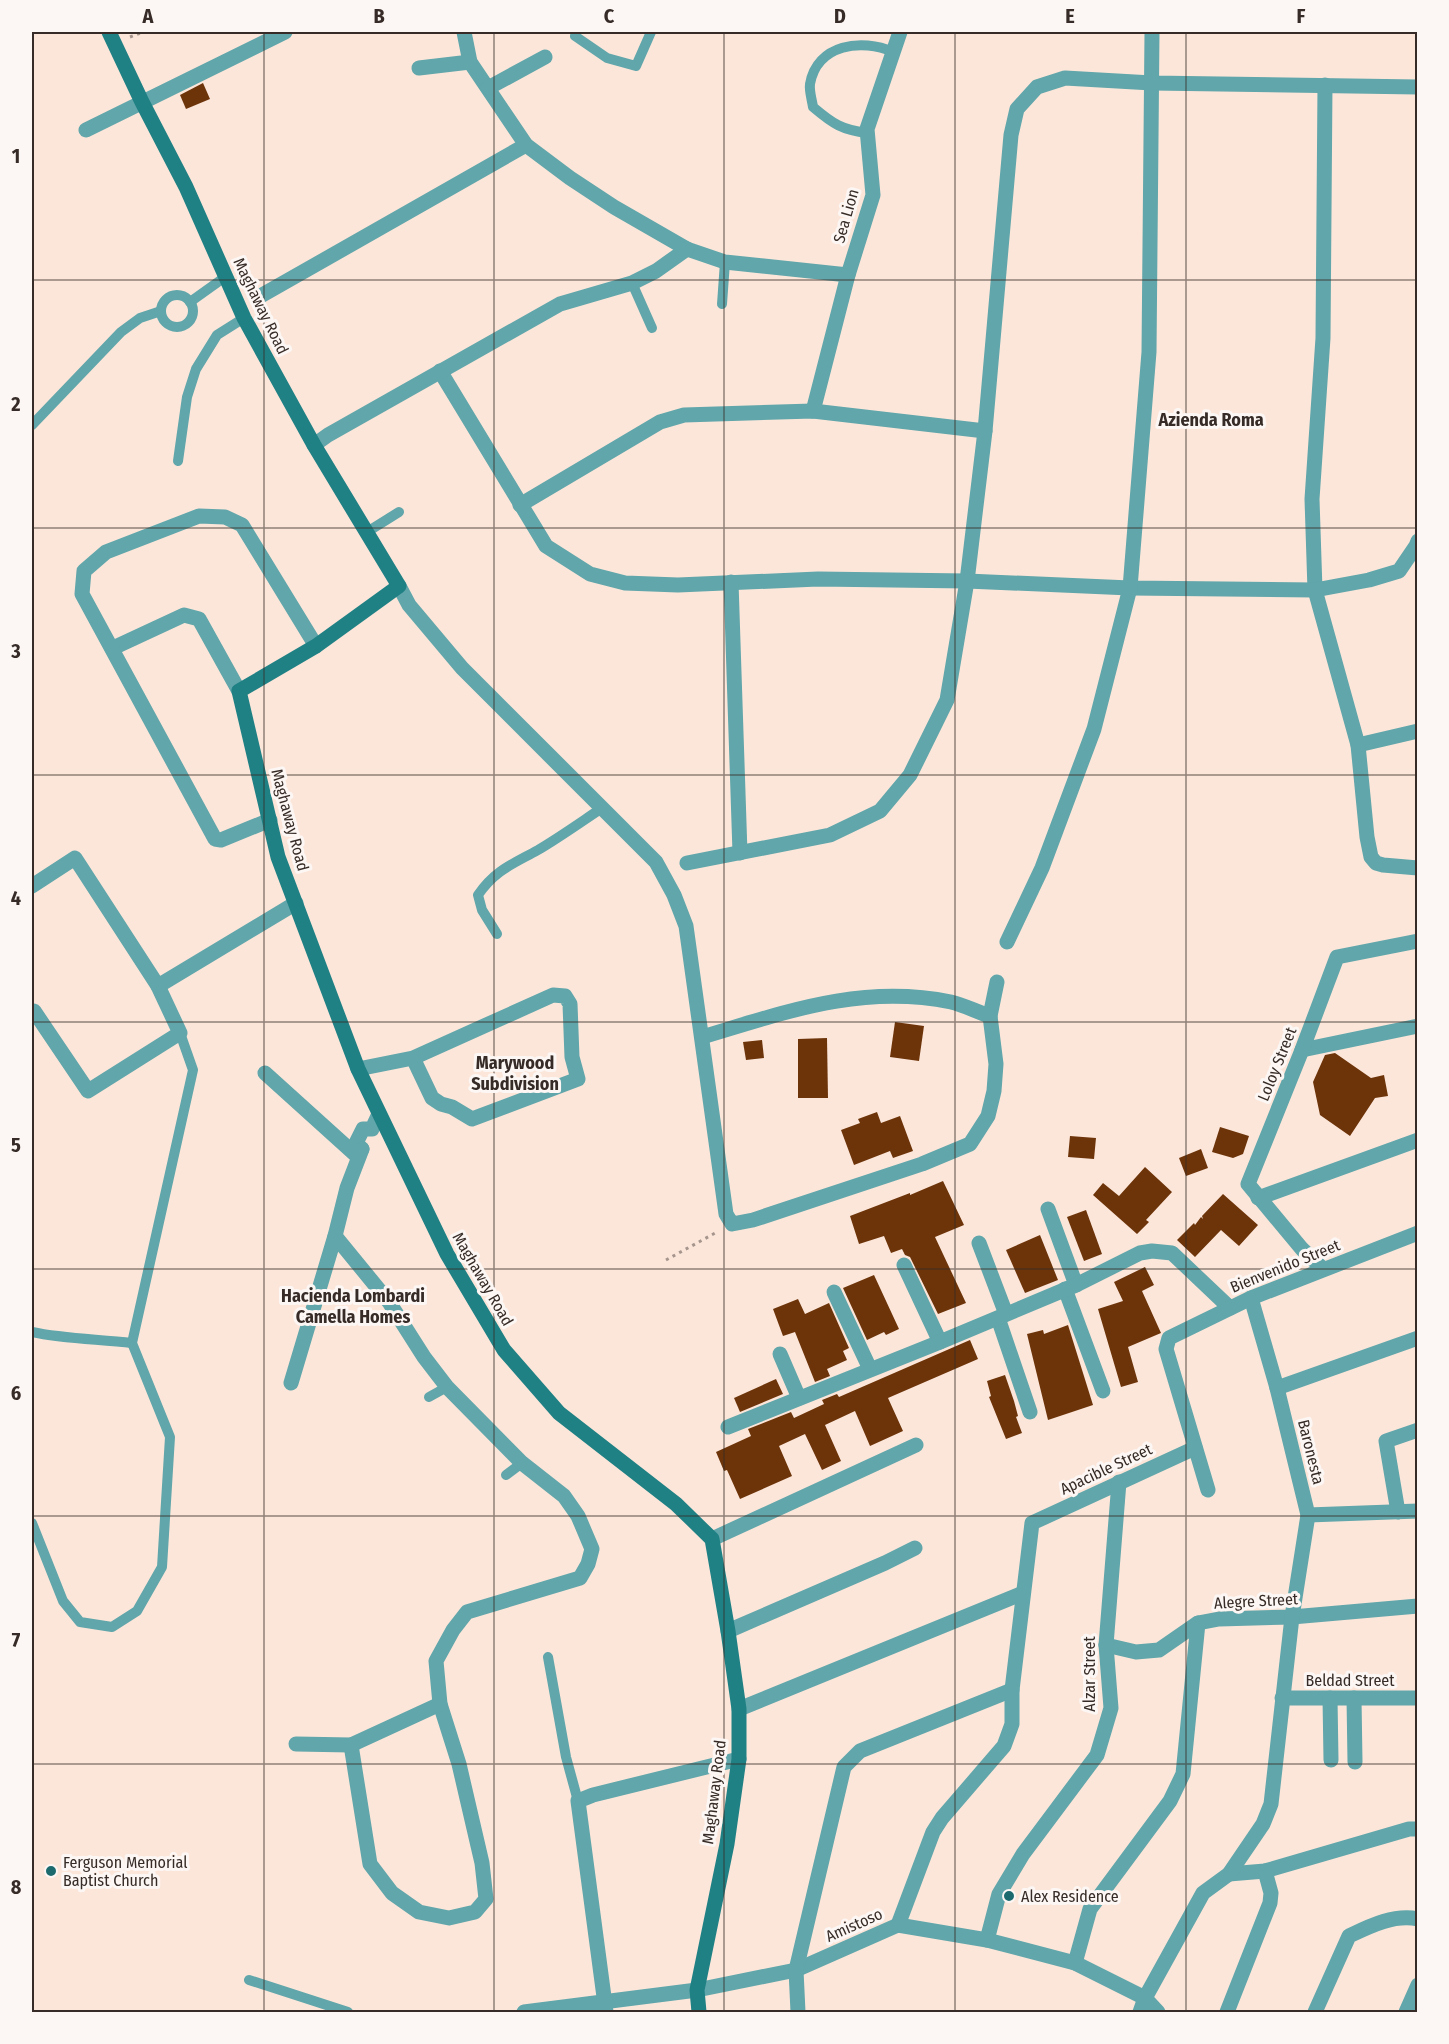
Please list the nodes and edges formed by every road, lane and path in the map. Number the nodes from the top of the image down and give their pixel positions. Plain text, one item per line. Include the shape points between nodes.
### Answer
1 (109, 32) edge
2 (285, 32) edge
3 (464, 32) edge
4 (576, 32) edge
5 (651, 32) edge
6 (900, 32) edge
7 (1152, 32) edge
8 (893, 52) junction
9 (545, 57) dead end
10 (471, 62) junction
11 (418, 68) dead end
12 (1152, 83) junction
13 (1325, 85) junction
14 (1418, 87) edge
15 (488, 88) junction
16 (142, 102) junction
17 (86, 130) dead end
18 (868, 132) junction
19 (526, 146) junction
20 (687, 249) junction
21 (725, 262) junction
22 (848, 275) junction
23 (225, 277) junction
24 (632, 283) junction
25 (257, 298) dead end
26 (190, 302) junction
27 (722, 304) dead end
28 (161, 311) junction
29 (244, 318) junction
30 (652, 328) dead end
31 (440, 371) junction
32 (813, 411) junction
33 (32, 425) edge
34 (985, 430) junction
35 (314, 446) junction
36 (178, 461) dead end
37 (520, 505) junction
38 (399, 512) dead end
39 (367, 532) junction
40 (1418, 541) edge
41 (967, 581) junction
42 (731, 582) junction
43 (399, 586) junction
44 (1130, 588) junction
45 (1315, 590) junction
46 (316, 646) junction
47 (113, 648) junction
48 (239, 691) junction
49 (1418, 731) edge
50 (1358, 745) junction
51 (602, 808) junction
52 (270, 820) junction
53 (740, 853) junction
54 (687, 863) dead end
55 (1418, 868) edge
56 (32, 886) edge
57 (296, 903) junction
58 (497, 934) dead end
59 (1007, 942) dead end
60 (1418, 942) edge
61 (997, 982) dead end
62 (158, 986) junction
63 (34, 1011) dead end
64 (990, 1016) junction
65 (1418, 1026) edge
66 (180, 1033) junction
67 (702, 1037) junction
68 (1302, 1050) junction
69 (413, 1058) junction
70 (358, 1069) junction
71 (265, 1073) dead end
72 (379, 1114) junction
73 (1418, 1140) edge
74 (360, 1153) junction
75 (1258, 1198) junction
76 (1048, 1209) dead end
77 (732, 1224) junction
78 (1418, 1233) edge
79 (335, 1236) junction
80 (979, 1243) dead end
81 (666, 1260) dead end
82 (904, 1265) dead end
83 (1323, 1269) junction
84 (1071, 1287) junction
85 (834, 1292) dead end
86 (1251, 1298) junction
87 (1230, 1308) junction
88 (1002, 1316) junction
89 (32, 1332) edge
90 (1418, 1338) edge
91 (940, 1342) junction
92 (132, 1343) junction
93 (780, 1354) dead end
94 (870, 1369) junction
95 (291, 1383) dead end
96 (447, 1387) junction
97 (1277, 1388) junction
98 (1103, 1391) dead end
99 (429, 1397) dead end
100 (799, 1398) junction
101 (1030, 1412) dead end
102 (729, 1426) dead end
103 (1418, 1430) edge
104 (916, 1445) dead end
105 (1195, 1448) junction
106 (522, 1463) junction
107 (506, 1475) dead end
108 (1119, 1482) junction
109 (1208, 1490) dead end
110 (1418, 1511) edge
111 (1398, 1512) junction
112 (1308, 1515) junction
113 (32, 1523) edge
114 (711, 1539) junction
115 (915, 1548) dead end
116 (1023, 1593) junction
117 (1418, 1606) edge
118 (1292, 1617) junction
119 (1198, 1623) junction
120 (728, 1631) junction
121 (1106, 1645) junction
122 (548, 1657) dead end
123 (1012, 1690) junction
124 (1282, 1698) junction
125 (1330, 1698) junction
126 (1354, 1698) junction
127 (1418, 1698) edge
128 (440, 1704) junction
129 (739, 1709) junction
130 (296, 1744) dead end
131 (351, 1745) junction
132 (739, 1759) junction
133 (1331, 1760) dead end
134 (1355, 1762) dead end
135 (578, 1801) junction
136 (1418, 1829) edge
137 (1265, 1871) junction
138 (1229, 1874) junction
139 (1418, 1919) edge
140 (898, 1925) junction
141 (987, 1940) junction
142 (1075, 1963) junction
143 (796, 1970) junction
144 (249, 1980) dead end
145 (1418, 1985) edge
146 (697, 1989) junction
147 (1145, 1998) junction
148 (606, 2008) edge
149 (348, 2013) edge
150 (524, 2013) edge
151 (699, 2013) edge
152 (798, 2013) edge
153 (1140, 2013) edge
154 (1158, 2013) edge
155 (1227, 2013) edge
156 (1315, 2013) edge
157 (1406, 2013) edge

1 - 16 street, Maghaway Road
2 - 16 street
3 - 10 street
4 - 5 lane via 575,36 607,58 636,66
6 - 8 street, Sea Lion
7 - 12 street
8 - 18 street, Sea Lion
8 - 18 lane via 856,44 834,50 819,62 810,85 813,107 834,124
9 - 15 street
10 - 11 street
10 - 15 street
12 - 13 street
12 - 34 street via 1065,78 1037,87 1017,109 1011,135
12 - 44 street via 1149,352
13 - 14 street
13 - 45 street via 1323,338 1312,499
15 - 19 street
16 - 17 street
16 - 23 street, Maghaway Road
18 - 22 street, Sea Lion via 873,195
19 - 20 street via 614,207
19 - 25 street
20 - 21 street
20 - 24 street
21 - 22 street
21 - 27 lane
22 - 32 street, Sea Lion
23 - 26 lane
23 - 29 street, Maghaway Road
24 - 30 lane
24 - 31 street via 560,304
26 - 28 lane via 175,295 165,301
26 - 28 lane via 194,313 184,326 168,324
28 - 33 lane via 140,318 121,332
29 - 35 street, Maghaway Road
29 - 36 lane via 217,335 196,369 187,398
31 - 35 street
31 - 37 street
32 - 34 street
32 - 37 street via 684,415 660,422
34 - 41 street
35 - 39 street, Maghaway Road
37 - 42 street via 546,546 590,574 625,582
38 - 39 lane
39 - 43 street, Maghaway Road
40 - 45 street via 1399,571
41 - 42 street
41 - 44 street
41 - 53 street via 947,700 910,776 880,812 830,835
42 - 53 street
43 - 46 street
43 - 51 street, Maghaway Road via 462,668
44 - 45 street
44 - 59 street via 1094,729 1042,867
45 - 50 street
46 - 47 street via 242,525 225,517 199,516 106,552 84,571 82,594
46 - 48 street
47 - 48 street via 184,615 199,619
47 - 52 street via 215,839
48 - 52 street, Maghaway Road
49 - 50 street
50 - 55 street via 1371,856 1383,865
51 - 58 lane via 487,882 478,895
51 - 67 street, Maghaway Road via 656,862 674,895 686,926
52 - 57 street, Maghaway Road via 278,857
53 - 54 street
56 - 62 street via 75,858
57 - 62 street
57 - 70 street, Maghaway Road
60 - 68 street, Loloy Street via 1336,957
61 - 64 street
62 - 66 street
63 - 66 street via 88,1090
64 - 67 street via 953,1002 870,996 829,1002
64 - 77 street via 996,1064 994,1091 988,1116 970,1144 922,1164
65 - 68 street
66 - 92 lane via 193,1070
67 - 77 street, Maghaway Road via 726,1214
68 - 75 street, Loloy Street via 1248,1184
69 - 69 street via 553,995 565,996 570,1004 572,1057 578,1079 472,1119 432,1098
69 - 70 street
70 - 72 street, Maghaway Road
71 - 74 street
72 - 74 street via 372,1129 375,1136 371,1149
72 - 114 street, Maghaway Road via 447,1254 504,1350 559,1413 676,1504
73 - 75 street
74 - 79 street
75 - 83 street
76 - 84 street
77 - 81 path
78 - 83 street, Bienvenido Street
79 - 95 street
79 - 96 street via 389,1302
80 - 88 street
82 - 91 street
83 - 86 street, Bienvenido Street
84 - 87 street via 1140,1253 1172,1253
84 - 88 street
84 - 98 street
85 - 94 street
86 - 87 street, Bienvenido Street
86 - 97 street, Baronesta
87 - 105 street, Bienvenido Street via 1169,1338 1166,1349
88 - 91 street
88 - 101 street
89 - 92 lane via 57,1338
90 - 97 street
91 - 94 street
92 - 113 lane via 170,1437 162,1567 137,1611 112,1627 80,1622 63,1601
93 - 100 street
94 - 100 street
96 - 99 lane
96 - 106 street
97 - 112 street, Baronesta
100 - 102 street
103 - 111 street via 1386,1441
104 - 114 street
105 - 108 street, Apacible Street
105 - 109 street
106 - 107 lane
106 - 128 street via 564,1496 578,1516 592,1549 588,1564 580,1578 467,1612 436,1661
108 - 116 street, Apacible Street via 1032,1523
108 - 121 street, Alzar Street
110 - 111 street
111 - 112 street
112 - 118 street, Baronesta
114 - 120 street, Maghaway Road
115 - 120 street
116 - 123 street
116 - 129 street
117 - 118 street, Alegre Street
118 - 119 street, Alegre Street
118 - 124 street, Baronesta
119 - 121 street, Alegre Street via 1159,1650 1136,1652
119 - 142 street via 1183,1774 1170,1802 1090,1909
120 - 129 street, Maghaway Road
121 - 141 street, Alzar Street via 1111,1708 1097,1755 999,1894
122 - 135 lane
123 - 140 street via 1012,1724 1004,1746 933,1832
123 - 143 street via 860,1751 844,1767
124 - 125 street, Beldad Street
124 - 138 street, Baronesta via 1270,1804 1263,1824
125 - 126 street, Beldad Street
125 - 133 street
126 - 127 street, Beldad Street
126 - 134 street
128 - 131 street
128 - 131 street via 459,1764 482,1863 486,1899 475,1912 449,1918 420,1912 392,1893 375,1871 370,1864
129 - 132 street, Maghaway Road
130 - 131 street
132 - 135 street
132 - 146 street, Maghaway Road via 727,1844
135 - 148 street
136 - 137 street
137 - 138 street
137 - 155 street via 1270,1903
138 - 147 street via 1203,1893
139 - 156 street via 1405,1916 1349,1936
140 - 141 street, Amistoso
140 - 143 street, Amistoso
141 - 142 street, Amistoso
142 - 147 street, Amistoso
143 - 146 street, Amistoso
143 - 152 street
144 - 149 lane
145 - 157 street
146 - 148 street, Amistoso
146 - 151 street, Maghaway Road
147 - 153 street
147 - 154 street
148 - 150 street, Amistoso

